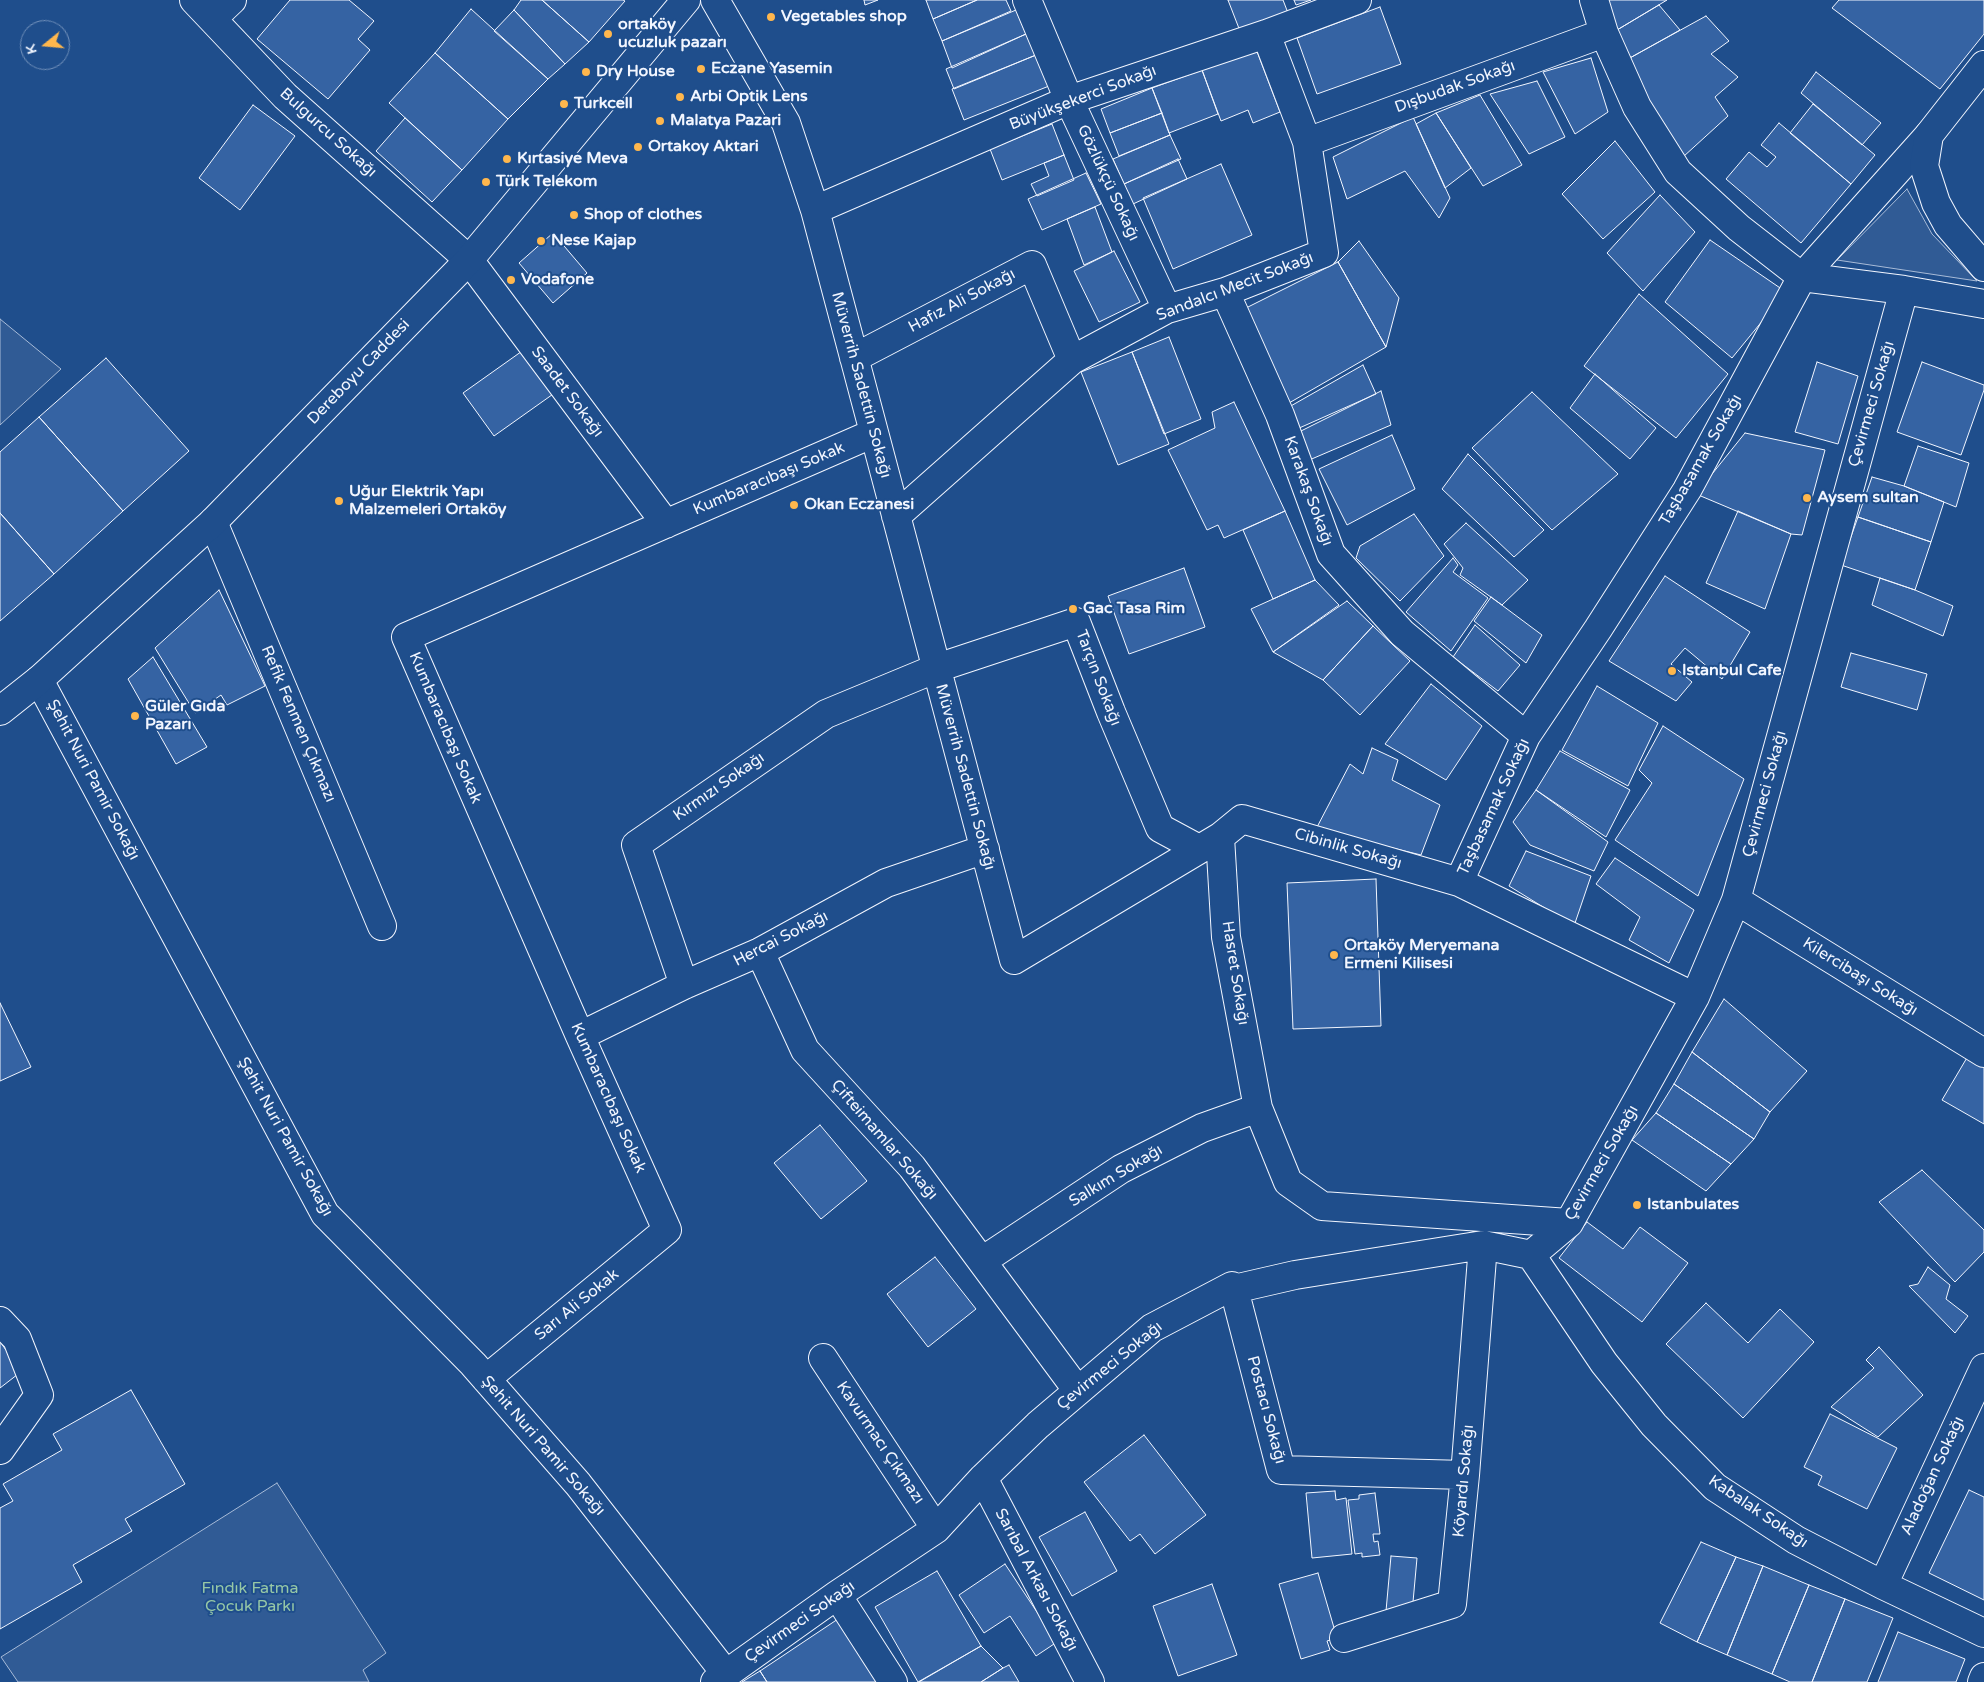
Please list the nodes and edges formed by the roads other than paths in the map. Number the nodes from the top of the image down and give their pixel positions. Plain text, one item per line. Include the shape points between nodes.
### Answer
1 (194, 0) edge
2 (232, 0) edge
3 (686, 0) edge
4 (715, 0) edge
5 (1027, 0) edge
6 (1356, 0) edge
7 (1594, 0) edge
8 (212, 19) junction
9 (1604, 32) junction
10 (1266, 34) junction
11 (1984, 65) edge
12 (1070, 100) junction
13 (1929, 135) junction
14 (1307, 142) junction
15 (816, 210) junction
16 (469, 260) junction
17 (1984, 267) edge
18 (1802, 276) junction
19 (1904, 290) junction
20 (1225, 292) junction
21 (1984, 304) edge
22 (1167, 310) junction
23 (854, 358) junction
24 (1072, 360) junction
25 (874, 433) junction
26 (896, 516) junction
27 (213, 522) junction
28 (666, 524) junction
29 (937, 668) junction
30 (39, 680) junction
31 (0, 711) edge
32 (1526, 736) junction
33 (1210, 843) junction
34 (984, 850) junction
35 (1459, 882) junction
36 (1736, 900) junction
37 (382, 926) dead end
38 (760, 952) junction
39 (1014, 960) joint
40 (684, 985) junction
41 (1695, 997) junction
42 (580, 1036) junction
43 (1984, 1053) edge
44 (1258, 1108) junction
45 (1569, 1223) junction
46 (668, 1230) joint
47 (1483, 1244) junction
48 (1531, 1255) junction
49 (982, 1261) junction
50 (1234, 1289) junction
51 (0, 1321) edge
52 (823, 1358) dead end
53 (1984, 1368) edge
54 (486, 1379) junction
55 (1078, 1391) junction
56 (0, 1450) edge
57 (1466, 1475) junction
58 (983, 1478) junction
59 (936, 1529) junction
60 (1883, 1584) junction
61 (837, 1595) junction
62 (1984, 1633) edge
63 (1344, 1638) dead end
64 (1984, 1677) edge
65 (721, 1678) edge
66 (893, 1682) edge
67 (1090, 1682) edge
68 (1982, 1682) edge

1 - 8 street, Bulgurcu Sokağı
2 - 8 street
3 - 16 street, Dereboyu Caddesi
4 - 15 street, Müverrih Sadettin Sokağı via 786,124
5 - 12 street, Gözlükçü Sokağı
6 - 10 street, Büyükşekerci Sokağı
7 - 9 street
8 - 16 street, Bulgurcu Sokağı via 285,96
9 - 14 street, Dışbudak Sokağı
9 - 18 street via 1637,107 1678,172 1739,228
10 - 12 street, Büyükşekerci Sokağı
10 - 14 street, Sandalcı Mecit Sokağı
11 - 13 street, Taşbasamak Sokağı
12 - 15 street, Büyükşekerci Sokağı
12 - 22 street, Gözlükçü Sokağı
13 - 17 street via 1924,166 1936,203 1948,225
13 - 18 street, Taşbasamak Sokağı
14 - 20 street, Sandalcı Mecit Sokağı via 1324,252
15 - 23 street, Müverrih Sadettin Sokağı
16 - 27 street, Dereboyu Caddesi
16 - 28 street, Saadet Sokağı
18 - 19 street
18 - 32 street, Taşbasamak Sokağı via 1687,490
19 - 21 street
19 - 36 street, Çevirmeci Sokağı
20 - 22 street, Sandalcı Mecit Sokağı
20 - 32 street, Karakaş Sokağı via 1280,415 1331,554 1402,634
22 - 24 street, Sandalcı Mecit Sokağı
23 - 24 street, Hafız Ali Sokağı via 1032,265
23 - 25 street, Müverrih Sadettin Sokağı
24 - 26 street, Sandalcı Mecit Sokağı
25 - 26 street, Müverrih Sadettin Sokağı
25 - 28 street, Kumbaracıbaşı Sokak
26 - 29 street, Müverrih Sadettin Sokağı
27 - 30 street, Dereboyu Caddesi
27 - 37 street, Refik Fenmen Çıkmazı
28 - 42 street, Kumbaracıbaşı Sokak via 406,637
29 - 33 street, Tarçın Sokağı via 1076,622 1160,828
29 - 34 street, Müverrih Sadettin Sokağı
29 - 40 street, Kırmızı Sokağı via 826,714 636,844
30 - 31 street, Dereboyu Caddesi
30 - 54 street, Şehit Nuri Pamir Sokağı via 325,1214
32 - 35 street, Taşbasamak Sokağı
33 - 35 street, Cibinlik Sokağı via 1242,819
33 - 39 street, Cibinlik Sokağı
33 - 44 street, Hasret Sokağı
34 - 38 street, Hercai Sokağı via 886,883
34 - 39 street, Müverrih Sadettin Sokağı
35 - 41 street, Cibinlik Sokağı
36 - 41 street, Çevirmeci Sokağı
36 - 43 street, Kilercibaşı Sokağı
38 - 40 street, Hercai Sokağı
38 - 49 street, Çifteimamlar Sokağı via 805,1050 912,1166
40 - 42 street, Hercai Sokağı
41 - 45 street, Çevirmeci Sokağı
42 - 46 street, Kumbaracıbaşı Sokak
44 - 45 street, Hasret Sokağı via 1288,1182 1322,1206
44 - 49 street, Salkım Sokağı via 1202,1128 1121,1169
45 - 48 street, Çevirmeci Sokağı
46 - 54 street, Sarı Ali Sokak
47 - 48 street, Çevirmeci Sokağı
47 - 50 street, Çevirmeci Sokağı
47 - 57 street, Köyardı Sokağı
48 - 60 street, Kabalak Sokağı via 1604,1363 1654,1425 1715,1488 1796,1540
49 - 55 street, Çifteimamlar Sokağı
50 - 55 street, Çevirmeci Sokağı via 1232,1286 1152,1328
50 - 57 street, Postacı Sokağı via 1281,1470
51 - 56 street via 17,1338 39,1395
52 - 59 street, Kavurmacı Çıkmazı
53 - 60 street, Aladoğan Sokağı
54 - 65 street, Şehit Nuri Pamir Sokağı via 578,1484
55 - 58 street, Çevirmeci Sokağı
57 - 63 street, Köyardı Sokağı via 1452,1604
58 - 59 street, Çevirmeci Sokağı
58 - 67 street, Sarıbal Arkası Sokağı
59 - 61 street, Çevirmeci Sokağı
60 - 62 street, Kabalak Sokağı
61 - 65 street, Çevirmeci Sokağı
61 - 66 street
64 - 68 street

